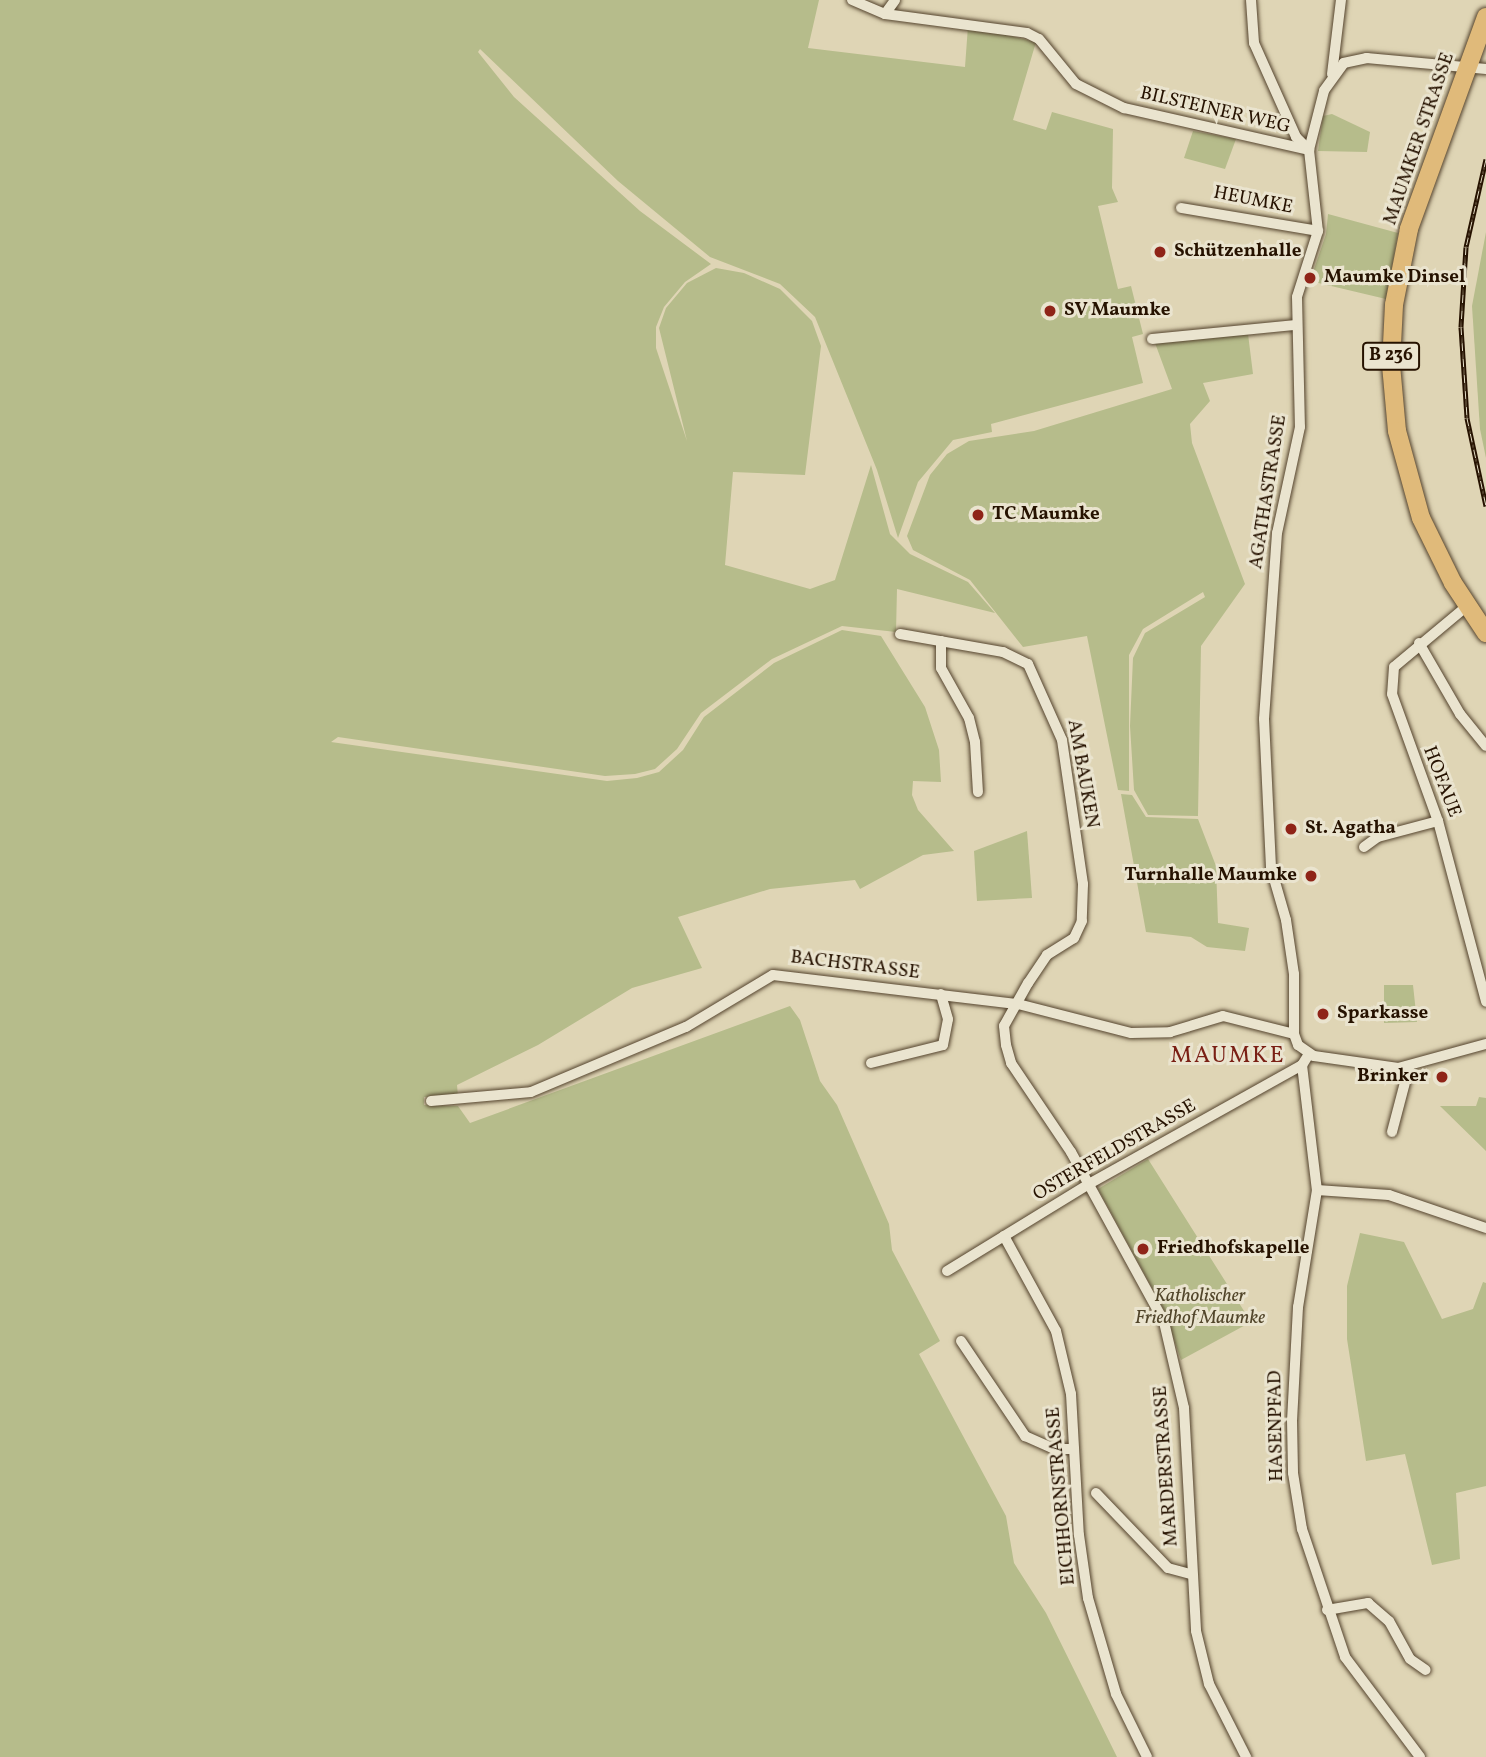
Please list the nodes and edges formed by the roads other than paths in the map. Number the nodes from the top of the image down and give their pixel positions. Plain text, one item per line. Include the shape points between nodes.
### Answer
1 (852, 0) edge
2 (895, 0) edge
3 (1251, 0) edge
4 (1341, 0) edge
5 (885, 14) junction
6 (1486, 17) edge
7 (1466, 68) junction
8 (1486, 69) edge
9 (1332, 74) junction
10 (1310, 150) junction
11 (1181, 208) dead end
12 (1318, 231) junction
13 (1296, 325) junction
14 (1152, 340) dead end
15 (1467, 606) junction
16 (1486, 633) edge
17 (900, 634) dead end
18 (941, 641) junction
19 (1419, 643) junction
20 (1486, 746) edge
21 (978, 793) dead end
22 (1438, 821) junction
23 (1364, 847) dead end
24 (942, 994) junction
25 (1486, 1002) edge
26 (1018, 1004) junction
27 (1294, 1034) junction
28 (1486, 1044) edge
29 (1309, 1054) junction
30 (871, 1063) dead end
31 (1302, 1065) junction
32 (1409, 1067) junction
33 (431, 1101) dead end
34 (1392, 1132) dead end
35 (1089, 1184) junction
36 (1317, 1190) junction
37 (1486, 1228) edge
38 (1004, 1236) junction
39 (947, 1271) dead end
40 (961, 1342) dead end
41 (1074, 1449) junction
42 (1096, 1493) dead end
43 (1192, 1574) junction
44 (1327, 1610) junction
45 (1426, 1670) dead end
46 (1147, 1757) edge
47 (1245, 1757) edge
48 (1420, 1757) edge

1 - 5 street, BILSTEINER WEG
2 - 5 street
3 - 10 street via 1254,43 1296,138
4 - 9 street, AGATHASTRASSE
5 - 10 street, BILSTEINER WEG via 1027,33 1039,39 1076,84 1124,108
6 - 7 main road, MAUMKER STRASSE / B 236
7 - 8 street
7 - 9 street via 1367,58 1344,63
7 - 15 main road, MAUMKER STRASSE / B 236 via 1409,229 1394,305 1391,365 1397,431 1411,491 1440,561
9 - 10 street, AGATHASTRASSE
10 - 12 street, AGATHASTRASSE
11 - 12 street, HEUMKE
12 - 13 street, AGATHASTRASSE via 1297,297
13 - 14 street
13 - 27 street, AGATHASTRASSE via 1300,427 1277,533 1265,719 1271,868 1286,920 1294,974
15 - 16 main road, MAUMKER STRASSE / B 236
15 - 19 street, HOFAUE
17 - 18 street, AM BAUKEN
18 - 21 street via 941,668 969,718 975,742
18 - 26 street, AM BAUKEN via 1003,652 1028,664 1054,715 1063,747 1083,884 1082,921 1074,938 1047,955
19 - 20 street via 1460,714
19 - 22 street, HOFAUE via 1394,667 1392,694
22 - 23 street via 1378,837
22 - 25 street, HOFAUE
24 - 26 street, BACHSTRASSE
24 - 30 street via 948,1019 943,1045
24 - 33 street, BACHSTRASSE via 773,975 686,1027 531,1092
26 - 27 street, BACHSTRASSE via 1131,1032 1170,1032 1231,1016
26 - 35 street, MARDERSTRASSE via 1004,1026 1011,1063
27 - 29 street
28 - 32 street
29 - 31 street
29 - 32 street
31 - 35 street, OSTERFELDSTRASSE
31 - 36 street, HASENPFAD
32 - 34 street
35 - 38 street, OSTERFELDSTRASSE
35 - 43 street, MARDERSTRASSE via 1153,1296 1173,1352 1185,1419
36 - 37 street via 1389,1195
36 - 44 street, HASENPFAD via 1298,1307 1293,1473 1302,1529
38 - 39 street, OSTERFELDSTRASSE
38 - 41 street, EICHHORNSTRASSE via 1056,1331 1071,1395
40 - 41 street via 1025,1436 1054,1449
41 - 46 street, EICHHORNSTRASSE via 1088,1598 1116,1693
42 - 43 street via 1168,1568
43 - 47 street, MARDERSTRASSE via 1196,1631 1209,1684
44 - 45 street via 1368,1603 1389,1621 1410,1659
44 - 48 street, HASENPFAD via 1345,1657

